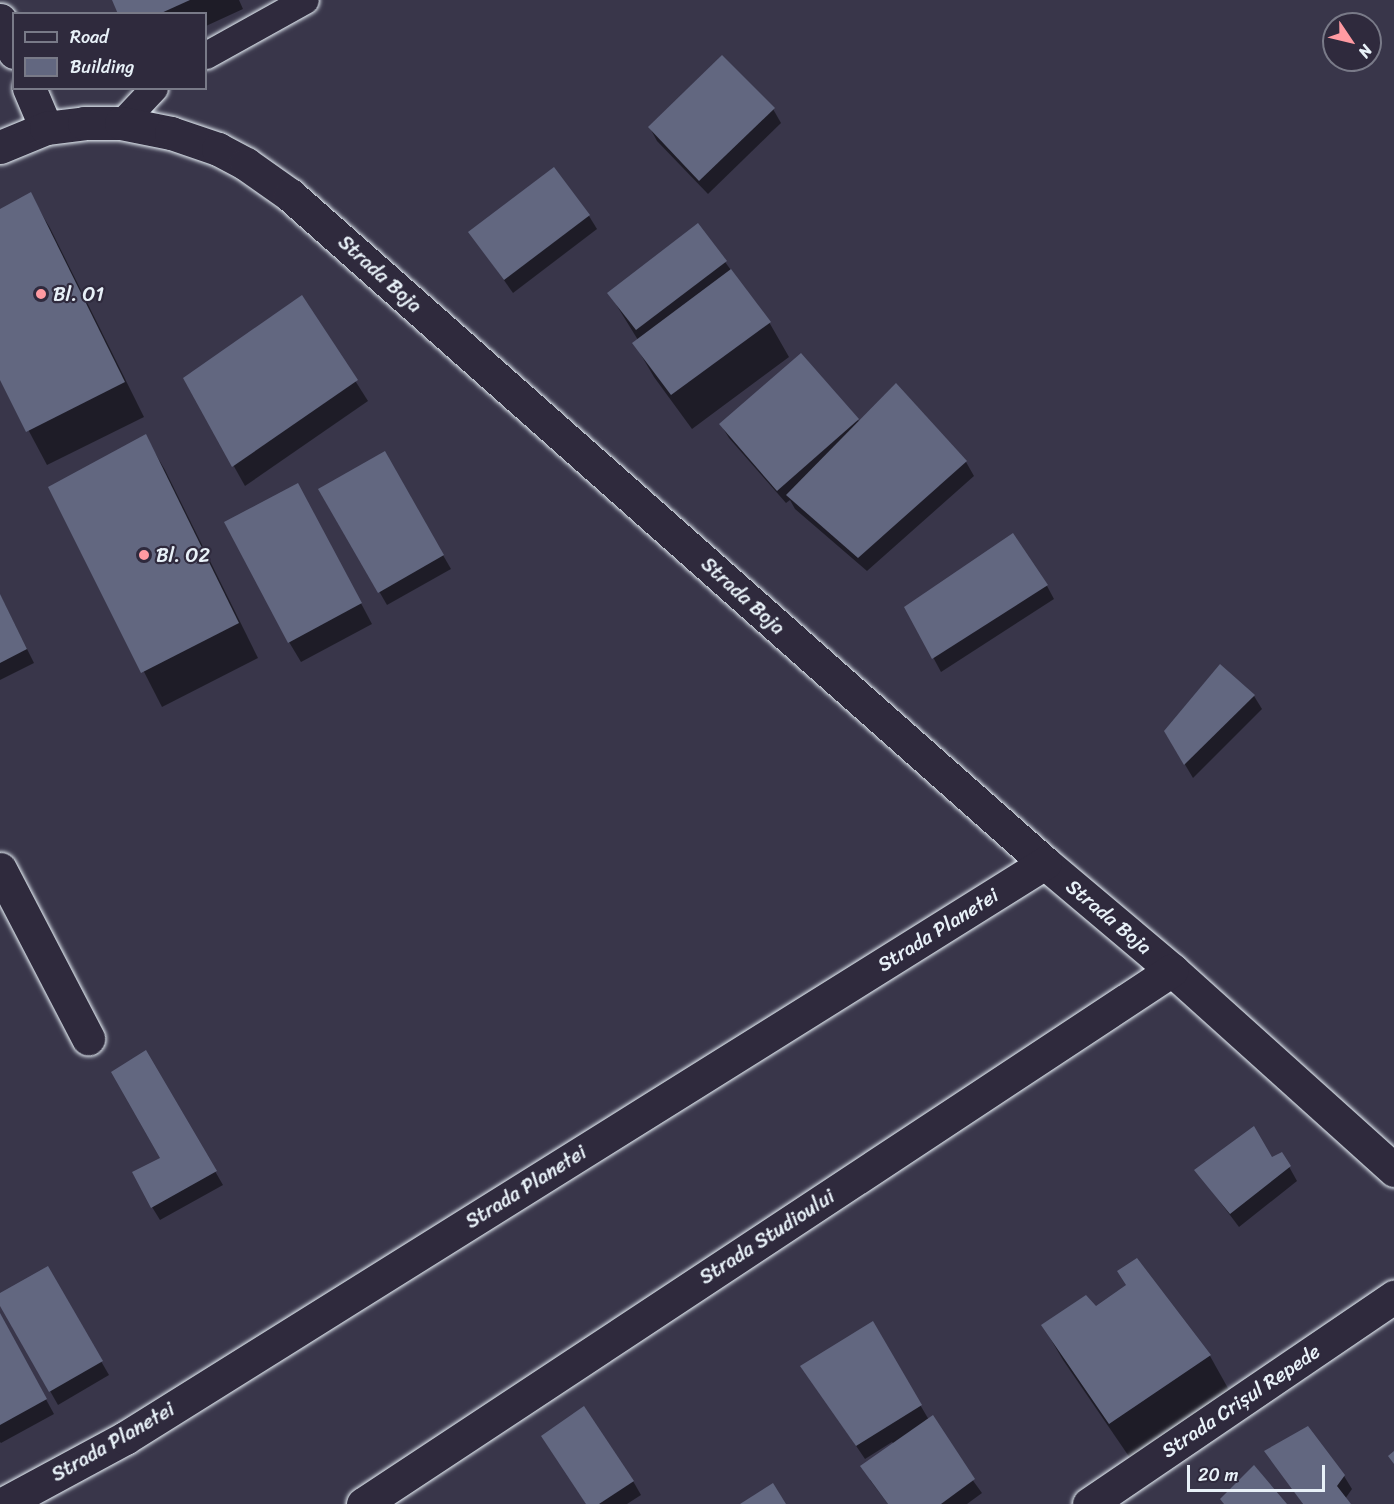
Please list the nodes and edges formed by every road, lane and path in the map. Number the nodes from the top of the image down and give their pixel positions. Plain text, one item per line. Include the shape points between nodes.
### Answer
1 (305, 0) edge
2 (0, 20) edge
3 (12, 47) edge
4 (207, 54) edge
5 (30, 90) edge
6 (152, 90) edge
7 (121, 123) junction
8 (46, 128) junction
9 (0, 147) edge
10 (1045, 863) junction
11 (0, 869) edge
12 (1172, 970) junction
13 (88, 1038) dead end
14 (1394, 1170) edge
15 (1394, 1297) edge
16 (3, 1504) edge
17 (363, 1504) edge
18 (1089, 1504) edge

1 - 4 lane
2 - 3 street
5 - 8 street
6 - 7 lane
7 - 8 street, Strada Boja
7 - 10 street, Strada Boja via 171,133 218,149 290,195
8 - 9 street, Strada Boja
10 - 12 street, Strada Boja
10 - 16 street, Strada Planetei via 125,1438
11 - 13 street
12 - 14 street, Strada Boja
12 - 17 street, Strada Studioului
15 - 18 street, Strada Crișul Repede

